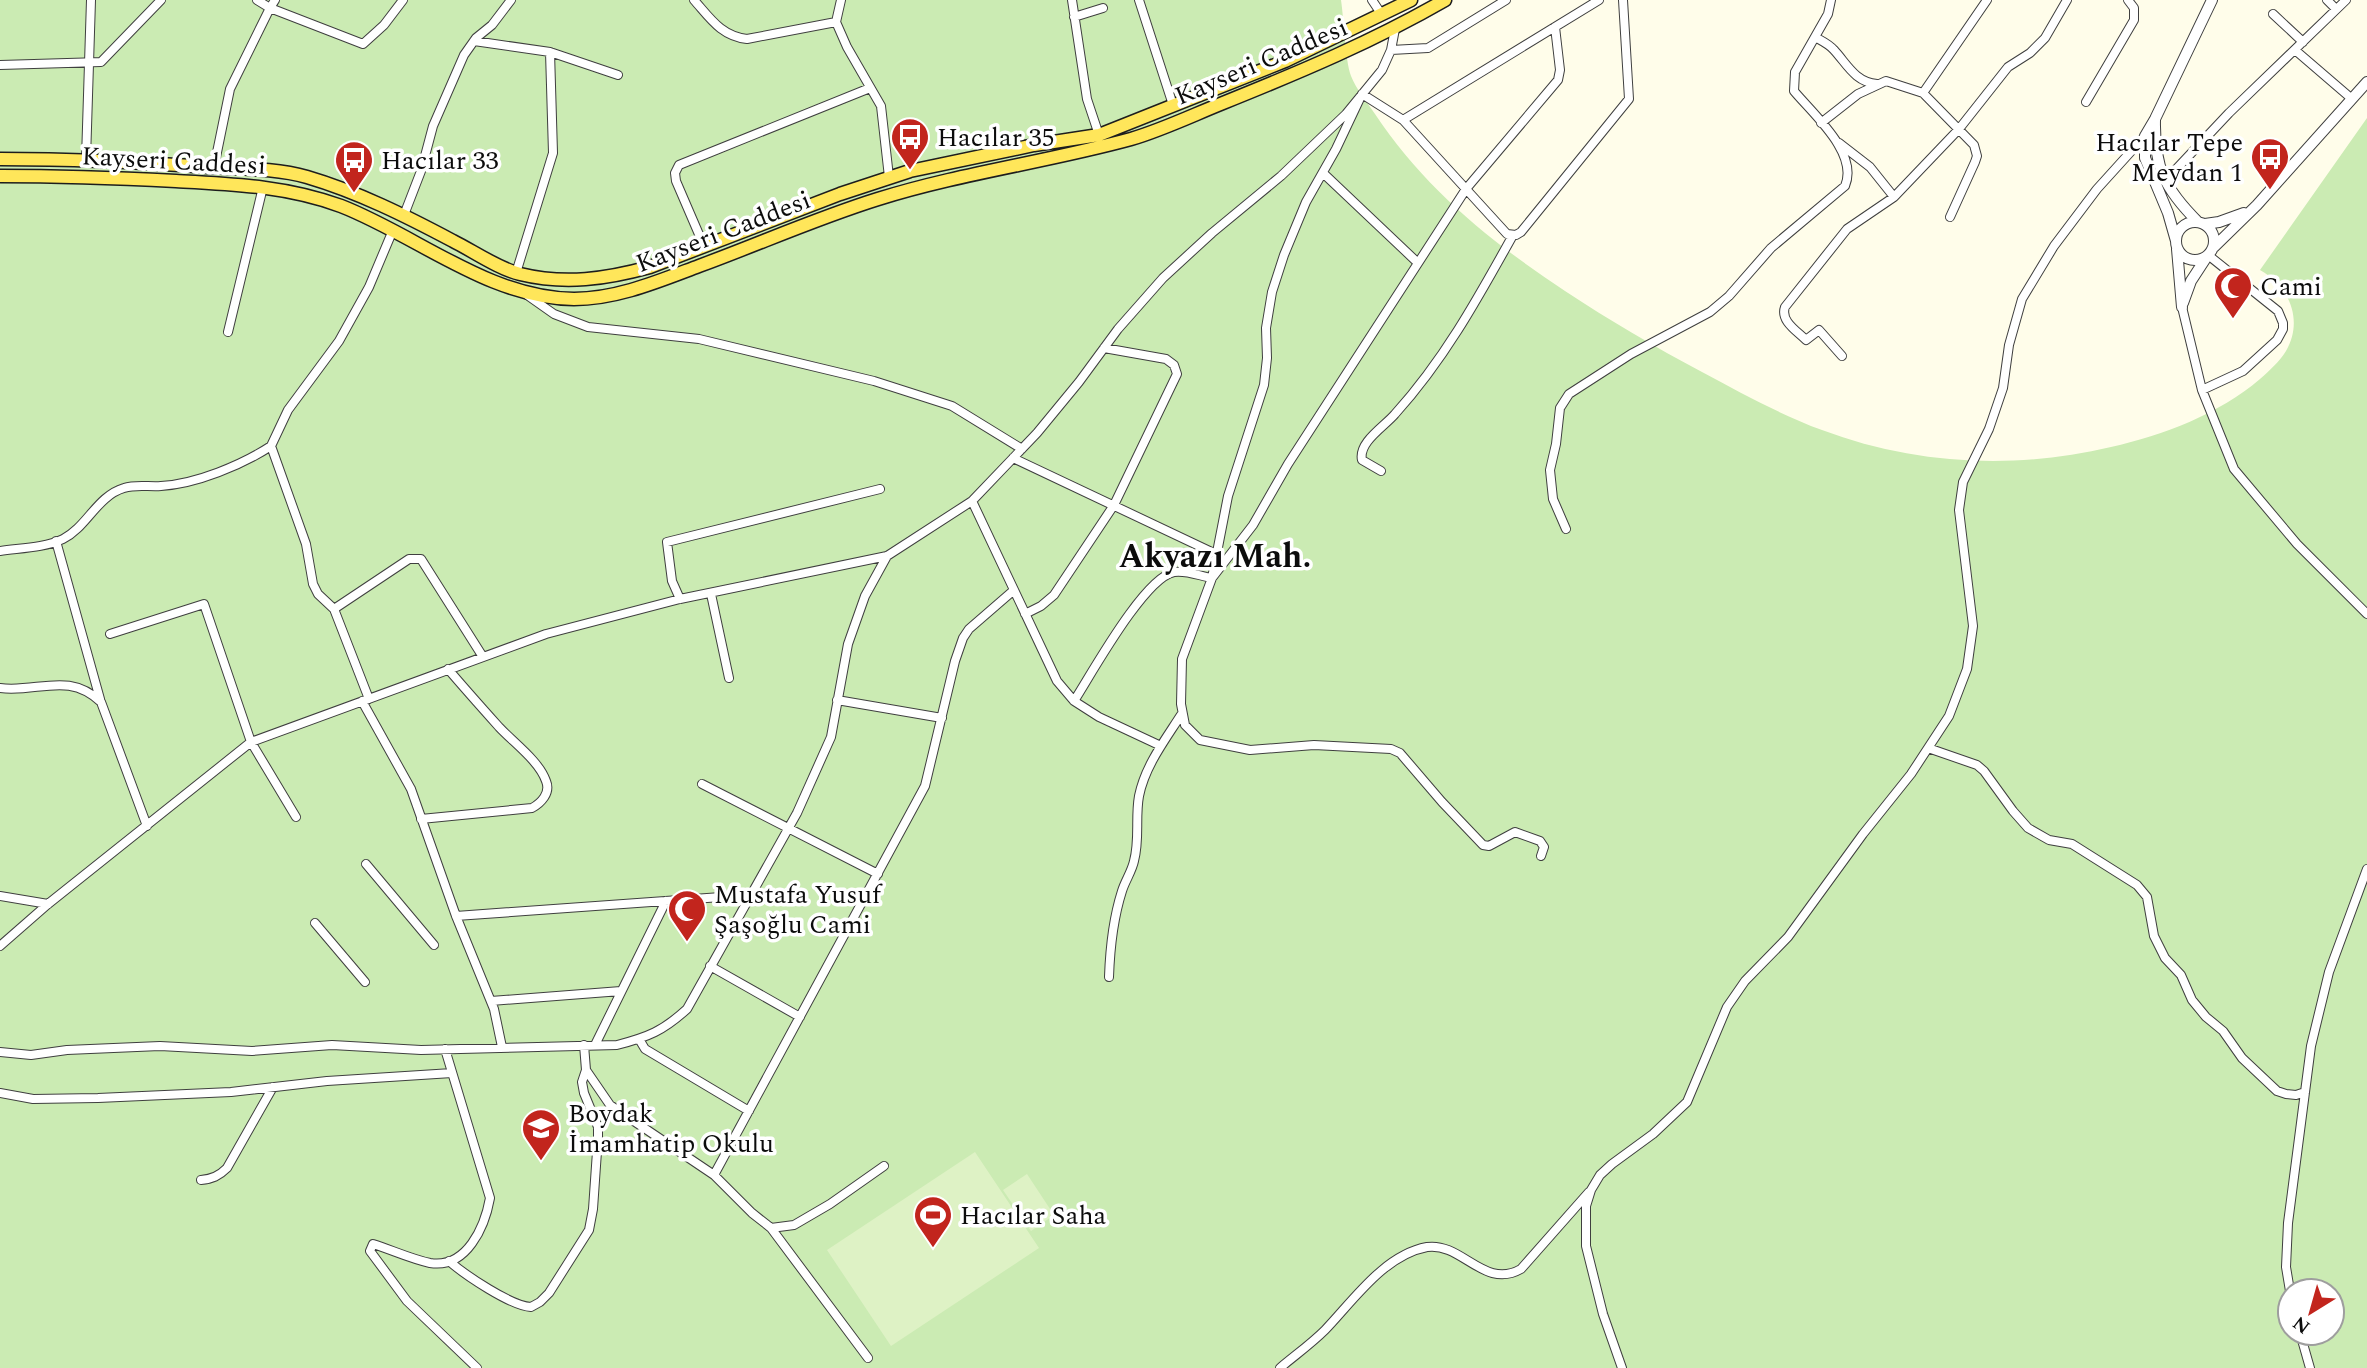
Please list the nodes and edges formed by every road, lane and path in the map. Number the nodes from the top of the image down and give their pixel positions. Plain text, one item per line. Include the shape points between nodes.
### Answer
1 (91, 0) edge
2 (161, 0) edge
3 (257, 0) edge
4 (275, 0) edge
5 (403, 0) edge
6 (511, 0) edge
7 (694, 0) edge
8 (841, 0) edge
9 (1072, 0) edge
10 (1139, 0) edge
11 (1372, 0) edge
12 (1410, 0) edge
13 (1445, 0) edge
14 (1506, 0) edge
15 (1599, 0) edge
16 (1623, 0) edge
17 (1831, 0) edge
18 (1987, 0) edge
19 (2067, 0) edge
20 (2128, 0) edge
21 (2212, 0) edge
22 (2327, 0) edge
23 (2346, 0) edge
24 (270, 8) junction
25 (1103, 8) dead end
26 (2336, 9) junction
27 (2273, 14) dead end
28 (1382, 15) junction
29 (1074, 17) junction
30 (836, 22) junction
31 (1555, 27) junction
32 (1395, 29) junction
33 (1815, 37) junction
34 (474, 41) junction
35 (2303, 42) junction
36 (1391, 50) junction
37 (2295, 50) junction
38 (550, 52) junction
39 (89, 61) junction
40 (0, 65) edge
41 (618, 75) dead end
42 (2367, 82) edge
43 (1880, 84) junction
44 (870, 88) junction
45 (1923, 93) junction
46 (1362, 94) junction
47 (2352, 99) junction
48 (2086, 102) dead end
49 (1173, 105) junction
50 (1403, 120) junction
51 (2155, 120) junction
52 (1821, 123) junction
53 (1959, 129) junction
54 (1099, 135) junction
55 (2145, 136) junction
56 (1839, 143) junction
57 (0, 159) edge
58 (86, 159) junction
59 (214, 167) junction
60 (1323, 173) junction
61 (0, 176) edge
62 (889, 177) junction
63 (2165, 181) junction
64 (263, 187) junction
65 (1466, 189) junction
66 (1894, 197) junction
67 (2257, 205) junction
68 (404, 215) junction
69 (1950, 217) dead end
70 (2201, 223) junction
71 (393, 230) junction
72 (1513, 236) junction
73 (2176, 244) junction
74 (704, 246) junction
75 (2209, 253) junction
76 (1418, 263) junction
77 (516, 273) junction
78 (525, 293) junction
79 (2182, 307) junction
80 (228, 332) dead end
81 (1104, 348) junction
82 (1842, 355) dead end
83 (2202, 390) junction
84 (271, 446) junction
85 (1021, 449) junction
86 (1013, 458) junction
87 (1381, 471) dead end
88 (880, 489) dead end
89 (972, 501) junction
90 (1114, 505) junction
91 (1566, 529) dead end
92 (56, 541) junction
93 (0, 551) edge
94 (1216, 554) junction
95 (887, 556) junction
96 (1212, 578) junction
97 (1014, 590) junction
98 (711, 594) junction
99 (680, 599) junction
100 (334, 609) junction
101 (1026, 614) junction
102 (2367, 614) edge
103 (110, 634) dead end
104 (483, 657) junction
105 (448, 669) junction
106 (729, 678) dead end
107 (0, 688) edge
108 (365, 700) junction
109 (837, 700) junction
110 (1074, 701) junction
111 (101, 702) junction
112 (1181, 715) junction
113 (942, 718) junction
114 (251, 742) junction
115 (1161, 746) junction
116 (1928, 748) junction
117 (702, 784) dead end
118 (296, 817) dead end
119 (421, 819) junction
120 (147, 826) junction
121 (788, 829) junction
122 (1541, 856) dead end
123 (366, 864) dead end
124 (2367, 869) edge
125 (878, 874) junction
126 (749, 895) junction
127 (0, 897) edge
128 (666, 901) junction
129 (48, 904) junction
130 (456, 916) junction
131 (315, 923) dead end
132 (434, 945) dead end
133 (0, 946) edge
134 (710, 966) junction
135 (1109, 977) dead end
136 (365, 982) dead end
137 (621, 991) junction
138 (491, 1001) junction
139 (800, 1017) junction
140 (639, 1039) junction
141 (584, 1045) junction
142 (595, 1045) junction
143 (502, 1048) junction
144 (445, 1049) junction
145 (0, 1052) edge
146 (586, 1070) junction
147 (452, 1073) junction
148 (273, 1087) junction
149 (2305, 1092) junction
150 (0, 1093) edge
151 (749, 1111) junction
152 (884, 1166) dead end
153 (714, 1175) junction
154 (201, 1180) dead end
155 (1591, 1190) junction
156 (771, 1228) junction
157 (449, 1261) junction
158 (2288, 1277) edge
159 (2304, 1347) edge
160 (868, 1358) dead end
161 (477, 1368) edge
162 (1280, 1368) edge
163 (1622, 1368) edge
164 (2310, 1368) edge

1 - 39 street
2 - 39 street via 101,62
3 - 24 street
4 - 24 street
5 - 24 street via 363,44
6 - 34 street
7 - 30 street via 718,27 736,38
8 - 30 street
9 - 29 street
10 - 49 street
11 - 28 street
12 - 28 main road, Kayseri Caddesi
13 - 32 main road, Kayseri Caddesi
14 - 36 street via 1428,48
15 - 31 street
16 - 72 street via 1629,99 1521,232
17 - 33 street
18 - 45 street
19 - 53 street via 2045,38 2008,67
20 - 48 street via 2134,20
21 - 51 street
22 - 26 street
23 - 26 street
24 - 59 street via 230,89
25 - 29 street
26 - 35 street
27 - 35 street
28 - 49 main road, Kayseri Caddesi via 1285,61
29 - 54 street via 1087,99
30 - 44 street
31 - 50 street
31 - 65 street via 1558,80
32 - 36 street
32 - 78 main road, Kayseri Caddesi via 1135,138 880,198 625,291 574,299
33 - 43 street via 1832,47 1861,80
33 - 52 street via 1793,81 1794,91
34 - 38 street
34 - 68 street via 433,126
35 - 37 street
36 - 46 street
37 - 47 street
37 - 63 street
38 - 41 street
38 - 77 street via 553,153
39 - 40 street
39 - 58 street
42 - 47 street
43 - 45 street via 1886,81
43 - 52 street via 1858,94
44 - 62 street via 881,106
44 - 74 street via 679,166 676,181
45 - 53 street
46 - 50 street
46 - 60 street
46 - 81 street via 1281,176 1163,278
47 - 67 street
49 - 54 main road, Kayseri Caddesi
50 - 65 street
51 - 55 street
51 - 63 street via 2155,147
52 - 56 street
53 - 66 street
53 - 69 street via 1975,145 1976,156
54 - 62 main road, Kayseri Caddesi
55 - 73 street via 2145,158
55 - 116 street via 2054,246 2022,299 2003,388 1963,482 1961,539 1973,626 1967,669 1949,716
56 - 66 street via 1870,167
56 - 91 street via 1848,173 1844,186 1771,248 1729,296 1710,313 1631,354 1563,400 1550,470 1553,499
57 - 58 main road, Kayseri Caddesi
58 - 59 main road, Kayseri Caddesi
59 - 68 main road, Kayseri Caddesi via 305,177
60 - 76 street
60 - 94 street via 1306,202 1272,292 1264,385 1228,496
61 - 64 main road, Kayseri Caddesi
62 - 74 main road, Kayseri Caddesi
63 - 70 street
64 - 71 main road, Kayseri Caddesi via 342,206
64 - 80 street
65 - 72 street
65 - 76 street
66 - 82 street via 1847,229 1784,310 1784,319 1806,340 1819,330
67 - 70 street via 2239,216
67 - 75 street
68 - 77 main road, Kayseri Caddesi
70 - 73 street via 2180,229
70 - 75 street via 2213,234
71 - 78 main road, Kayseri Caddesi
71 - 84 street via 339,341 288,410
72 - 87 street via 1439,361 1363,448 1362,460
73 - 75 street via 2189,260
73 - 79 street
74 - 77 main road, Kayseri Caddesi via 650,267 588,280
75 - 79 street via 2191,281
75 - 83 street via 2278,311 2283,329 2243,371
76 - 96 street via 1254,525
78 - 85 street via 554,314 589,327 699,339 874,380 952,406
79 - 83 street
81 - 85 street
81 - 90 street via 1166,359 1177,374
83 - 102 street via 2234,469 2297,544
84 - 92 street via 250,460 205,476 162,486 125,488 110,495 78,527
84 - 100 street via 306,544 313,584
85 - 86 street
86 - 89 street
86 - 90 street
88 - 99 street via 667,542 672,581
89 - 95 street
89 - 97 street
90 - 94 street
90 - 101 street via 1054,595
92 - 93 street
92 - 111 street
94 - 96 street
95 - 98 street
95 - 109 street via 865,596 848,644
96 - 110 street via 1182,571 1156,581 1136,603
96 - 112 street via 1182,659
97 - 101 street
97 - 113 street via 963,638
98 - 99 street
98 - 106 street
99 - 104 street via 545,634
100 - 104 street via 409,559 421,559
100 - 108 street
101 - 110 street via 1057,681
103 - 114 street via 204,604
104 - 105 street
105 - 108 street
105 - 119 street via 525,752 546,780 547,790 532,808
107 - 111 street via 70,685 92,693
108 - 114 street
108 - 119 street via 411,789
109 - 113 street
109 - 121 street via 831,737
110 - 115 street via 1099,718
111 - 120 street
112 - 115 street
112 - 122 street via 1199,740 1251,750 1314,745 1391,749 1483,845 1515,832 1540,841 1544,847
113 - 125 street via 925,786
114 - 118 street
114 - 120 street
115 - 135 street via 1139,797 1138,845 1122,891
116 - 149 street via 1977,765 2028,828 2049,840 2071,844 2137,885 2147,897 2154,936 2192,1000 2277,1091
116 - 155 street via 1788,937 1745,981 1727,1007 1687,1102 1612,1164
117 - 121 street
119 - 130 street
120 - 129 street
121 - 125 street
121 - 126 street
123 - 132 street
124 - 149 street via 2329,972
125 - 139 street
126 - 128 street
126 - 134 street
127 - 129 street
128 - 130 street
128 - 137 street
129 - 133 street
130 - 138 street
131 - 136 street
134 - 139 street
134 - 140 street via 687,1009 669,1025
137 - 138 street
137 - 142 street
138 - 143 street
139 - 151 street
140 - 142 street
140 - 151 street via 645,1049
141 - 142 street
141 - 143 street
141 - 146 street
143 - 144 street
144 - 145 street via 332,1045 252,1051 160,1046 31,1055
144 - 147 street
146 - 153 street via 610,1105
146 - 157 street via 584,1093 598,1127 593,1209 589,1230 562,1276 540,1302 526,1307
147 - 148 street
147 - 157 street via 490,1198 477,1236
148 - 150 street via 98,1098 33,1099
148 - 154 street via 227,1168
149 - 158 street via 2288,1223
151 - 153 street
152 - 156 street via 794,1225
153 - 156 street
155 - 162 street via 1514,1273 1497,1275 1436,1247 1385,1266 1323,1332
155 - 163 street via 1586,1206 1587,1245
156 - 160 street
157 - 161 street via 430,1263 373,1244 370,1248 402,1295
159 - 164 street

